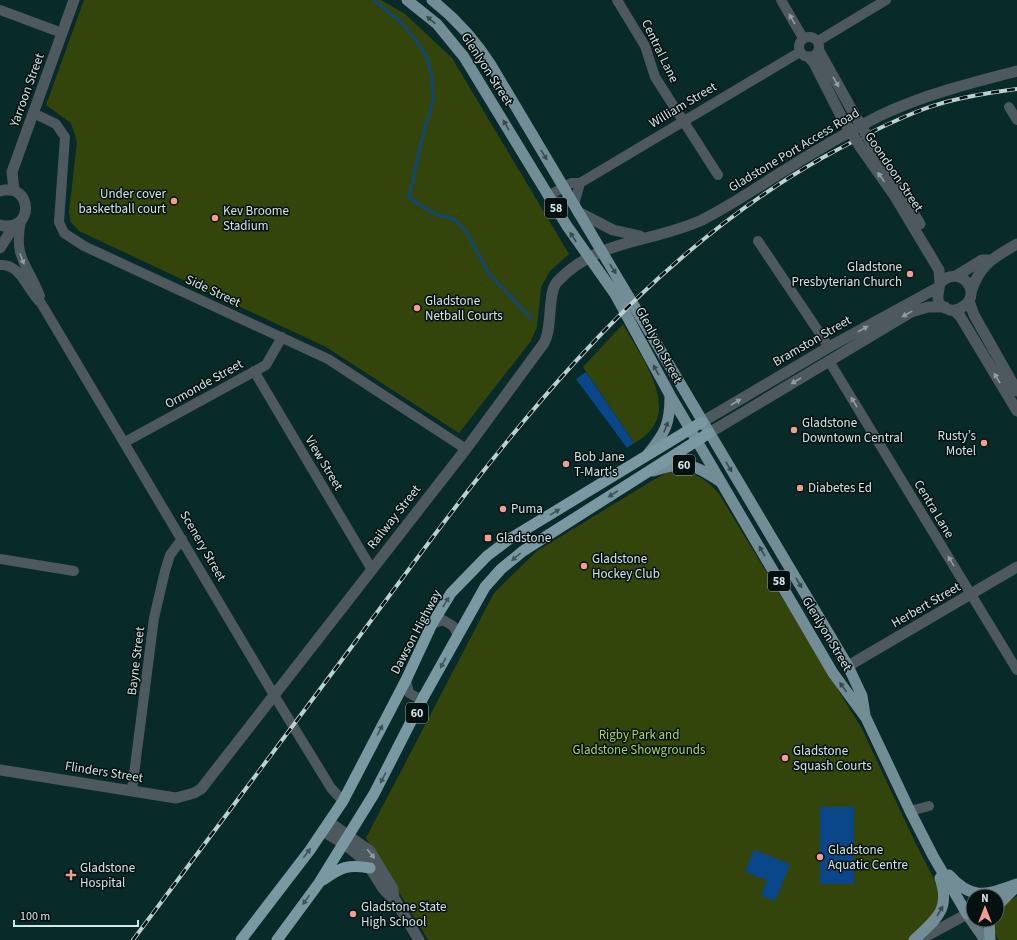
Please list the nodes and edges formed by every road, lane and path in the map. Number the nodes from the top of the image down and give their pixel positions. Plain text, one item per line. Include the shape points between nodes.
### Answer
1 (74, 0) edge
2 (407, 0) edge
3 (432, 0) edge
4 (617, 0) edge
5 (781, 0) edge
6 (886, 0) edge
7 (0, 10) edge
8 (62, 33) junction
9 (803, 38) junction
10 (818, 46) junction
11 (804, 54) junction
12 (1017, 71) edge
13 (1010, 107) dead end
14 (34, 113) junction
15 (683, 120) junction
16 (1017, 120) edge
17 (718, 175) dead end
18 (580, 182) junction
19 (563, 187) junction
20 (14, 190) junction
21 (0, 191) edge
22 (548, 196) junction
23 (576, 209) junction
24 (17, 223) junction
25 (0, 225) edge
26 (648, 238) junction
27 (758, 241) dead end
28 (1017, 244) edge
29 (0, 248) edge
30 (602, 251) junction
31 (588, 258) junction
32 (989, 260) junction
33 (0, 265) edge
34 (952, 276) junction
35 (939, 286) junction
36 (970, 297) junction
37 (41, 303) junction
38 (950, 309) junction
39 (282, 337) junction
40 (829, 348) junction
41 (829, 361) junction
42 (254, 371) junction
43 (1017, 391) edge
44 (670, 395) junction
45 (1017, 411) edge
46 (702, 422) junction
47 (690, 428) junction
48 (709, 434) junction
49 (697, 441) junction
50 (125, 442) junction
51 (466, 449) junction
52 (648, 454) junction
53 (642, 475) junction
54 (723, 484) junction
55 (182, 539) junction
56 (0, 560) edge
57 (1017, 567) edge
58 (371, 568) junction
59 (74, 571) dead end
60 (971, 594) junction
61 (432, 624) junction
62 (458, 635) junction
63 (848, 666) junction
64 (1017, 670) edge
65 (406, 680) junction
66 (274, 694) junction
67 (424, 696) junction
68 (866, 718) junction
69 (0, 770) edge
70 (201, 788) joint
71 (132, 790) junction
72 (343, 801) junction
73 (930, 806) dead end
74 (910, 811) junction
75 (326, 826) junction
76 (347, 840) junction
77 (933, 856) junction
78 (370, 868) junction
79 (319, 883) junction
80 (1017, 885) edge
81 (1005, 892) edge
82 (394, 898) junction
83 (1005, 898) edge
84 (965, 904) edge
85 (965, 915) edge
86 (979, 928) edge
87 (989, 928) edge
88 (241, 940) edge
89 (277, 940) edge
90 (419, 940) edge
91 (914, 940) edge
92 (919, 940) edge
93 (985, 940) edge
94 (990, 940) edge

1 - 8 street, Yarroon Street
22 -> 2 main road, Glenlyon Street / 58 via 464,57 437,24
3 -> 19 main road, Glenlyon Street / 58 via 479,46
4 - 15 street, Central Lane via 645,46 655,76
9 -> 5 street
6 - 10 street
7 - 8 street
8 - 14 street, Yarroon Street
9 - 10 street via 812,37
9 - 11 street via 799,46
10 - 11 street via 815,56
10 -> 34 street, Goondoon Street, bridge via 870,141
11 - 15 street, William Street
35 -> 11 street, Goondoon Street, bridge via 939,270 894,194 842,118 814,63
12 - 26 street, Gladstone Port Access Road via 933,94 880,116 825,146 712,215 682,228
13 - 16 street
14 - 20 street, Yarroon Street via 12,172
14 - 39 street, Side Street via 56,124 65,137 59,222 64,233 84,246
15 - 17 street, Central Lane
15 - 18 street, William Street
18 - 19 street, William Street
18 - 23 street
19 - 22 street, William Street
19 - 23 main road, Glenlyon Street / 58
20 - 21 street
20 - 24 street via 25,200 26,208
31 -> 22 main road, Glenlyon Street / 58
23 - 26 street via 621,233
23 - 30 main road, Glenlyon Street / 58
24 - 25 street
24 - 29 street
24 -> 37 street, Scenery Street via 20,256 40,295
26 - 30 street, Gladstone Port Access Road
27 - 40 street
28 - 32 street
30 - 31 street, Gladstone Port Access Road
30 -> 46 main road, Glenlyon Street / 58
44 -> 31 main road, Glenlyon Street / 58 via 615,294
31 - 51 street, Railway Street via 555,284 548,336
32 - 34 street via 982,260
32 - 36 street via 975,280
33 - 37 street, Scenery Street via 7,264 16,268 34,297
34 - 35 street
34 - 36 street via 965,280
35 - 38 street via 937,297
40 -> 35 street, Bramston Street
36 - 38 street via 965,306
36 - 43 street via 974,315
37 - 50 street, Scenery Street
38 -> 41 street, Bramston Street via 928,307 911,312
45 -> 38 street via 960,316
39 - 42 street, Ormonde Street via 266,365
39 - 51 street, Side Street via 328,359
46 -> 40 street, Bramston Street
41 -> 48 street, Bramston Street
60 -> 41 street, Centra Lane
42 - 50 street, Ormonde Street
42 - 58 street, View Street
44 - 47 main road, Glenlyon Street / 58
52 -> 44 main road via 663,435 668,423
46 - 47 highway, Dawson Highway / 60
46 - 48 main road, Glenlyon Street / 58
47 - 49 main road, Glenlyon Street / 58
47 - 52 highway, Dawson Highway / 60
48 - 49 highway, 60
48 -> 63 main road, Glenlyon Street / 58
49 - 53 highway, 60
49 - 54 main road, Glenlyon Street / 58
50 - 55 street, Scenery Street
51 - 58 street, Railway Street
61 -> 52 highway, Dawson Highway / 60 via 451,592 486,556
53 - 54 main road, 60 via 681,464 701,470
53 -> 62 highway, 60 via 523,551 501,569 485,587
68 -> 54 main road, Glenlyon Street / 58 via 833,673
55 - 66 street, Scenery Street
55 - 71 street, Bayne Street via 170,556 154,618
56 - 59 street
57 - 60 street, Herbert Street
58 - 66 street, Railway Street
60 - 63 street, Herbert Street
60 - 64 street, Centra Lane
61 - 62 street via 443,620 453,626
61 - 65 highway, Dawson Highway / 60
62 -> 67 highway, 60
63 - 68 main road, Glenlyon Street / 58 via 862,696
65 - 67 street via 409,693 418,698
72 -> 65 highway, Dawson Highway / 60
66 - 70 street, Railway Street
66 - 72 street, Scenery Street via 331,788
67 -> 76 highway, 60 via 395,756
68 - 74 main road, Glenlyon Street / 58
69 - 71 street, Flinders Street
70 - 71 street, Flinders Street via 194,794 176,798
72 - 75 highway, Dawson Highway / 60
73 - 74 street
74 - 77 main road, Glenlyon Street / 58
75 - 76 street
88 -> 75 highway, Dawson Highway / 60
76 - 78 street
76 - 79 highway, 60
76 -> 82 street via 370,851 393,889
77 - 80 main road via 957,884 969,892 991,892
77 - 84 main road, Glenlyon Street / 58
91 -> 77 main road via 934,921 945,900 945,891
78 - 79 highway via 343,868
78 - 82 street via 386,894
79 -> 89 highway, 60
80 - 81 main road
80 - 83 main road
82 - 90 street
85 - 92 street
86 - 93 main road, Glenlyon Street
87 - 94 main road

